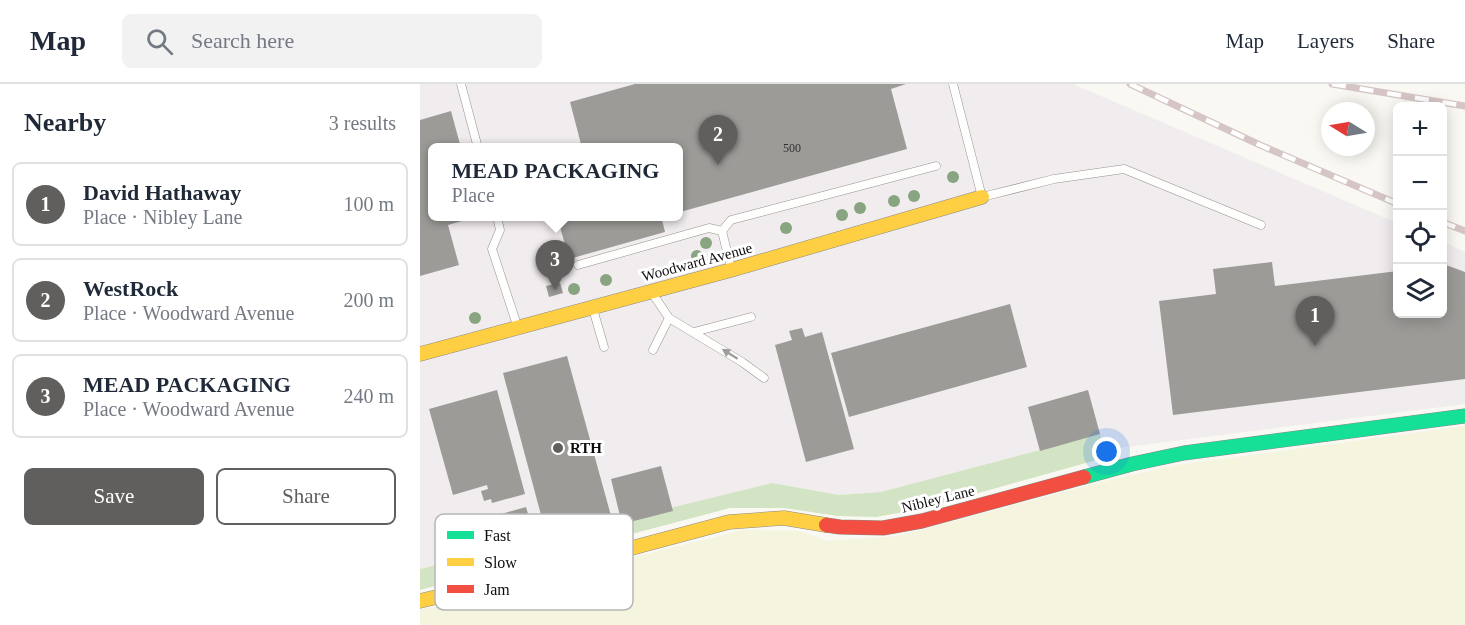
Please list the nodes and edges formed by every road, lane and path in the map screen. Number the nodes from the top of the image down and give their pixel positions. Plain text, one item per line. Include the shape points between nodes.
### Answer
1 (461, 84) edge
2 (953, 84) edge
3 (477, 143) edge
4 (936, 166) dead end
5 (982, 197) junction
6 (498, 221) edge
7 (1261, 225) dead end
8 (722, 231) junction
9 (578, 264) dead end
10 (731, 270) junction
11 (651, 292) junction
12 (592, 307) junction
13 (751, 317) dead end
14 (669, 318) junction
15 (517, 327) junction
16 (694, 332) junction
17 (604, 347) dead end
18 (653, 350) dead end
19 (420, 354) edge
20 (764, 378) dead end
21 (1465, 416) edge
22 (633, 548) edge
23 (435, 597) edge
24 (420, 601) edge

1 - 3 lane
2 - 5 lane
4 - 8 lane via 731,220
5 - 7 lane via 1054,179 1124,168
5 - 10 street, Woodward Avenue
6 - 15 lane via 500,230 492,249
8 - 9 lane via 709,228
8 - 10 lane
10 - 11 street, Woodward Avenue
11 - 12 street, Woodward Avenue
11 - 14 lane
12 - 15 street, Woodward Avenue
12 - 17 lane
13 - 16 lane
14 - 16 lane
14 - 18 lane
15 - 19 street, Woodward Avenue
20 -> 16 lane
21 - 22 street, Nibley Lane via 1184,453 883,528 840,527 784,518 729,522
23 - 24 street, Nibley Lane

